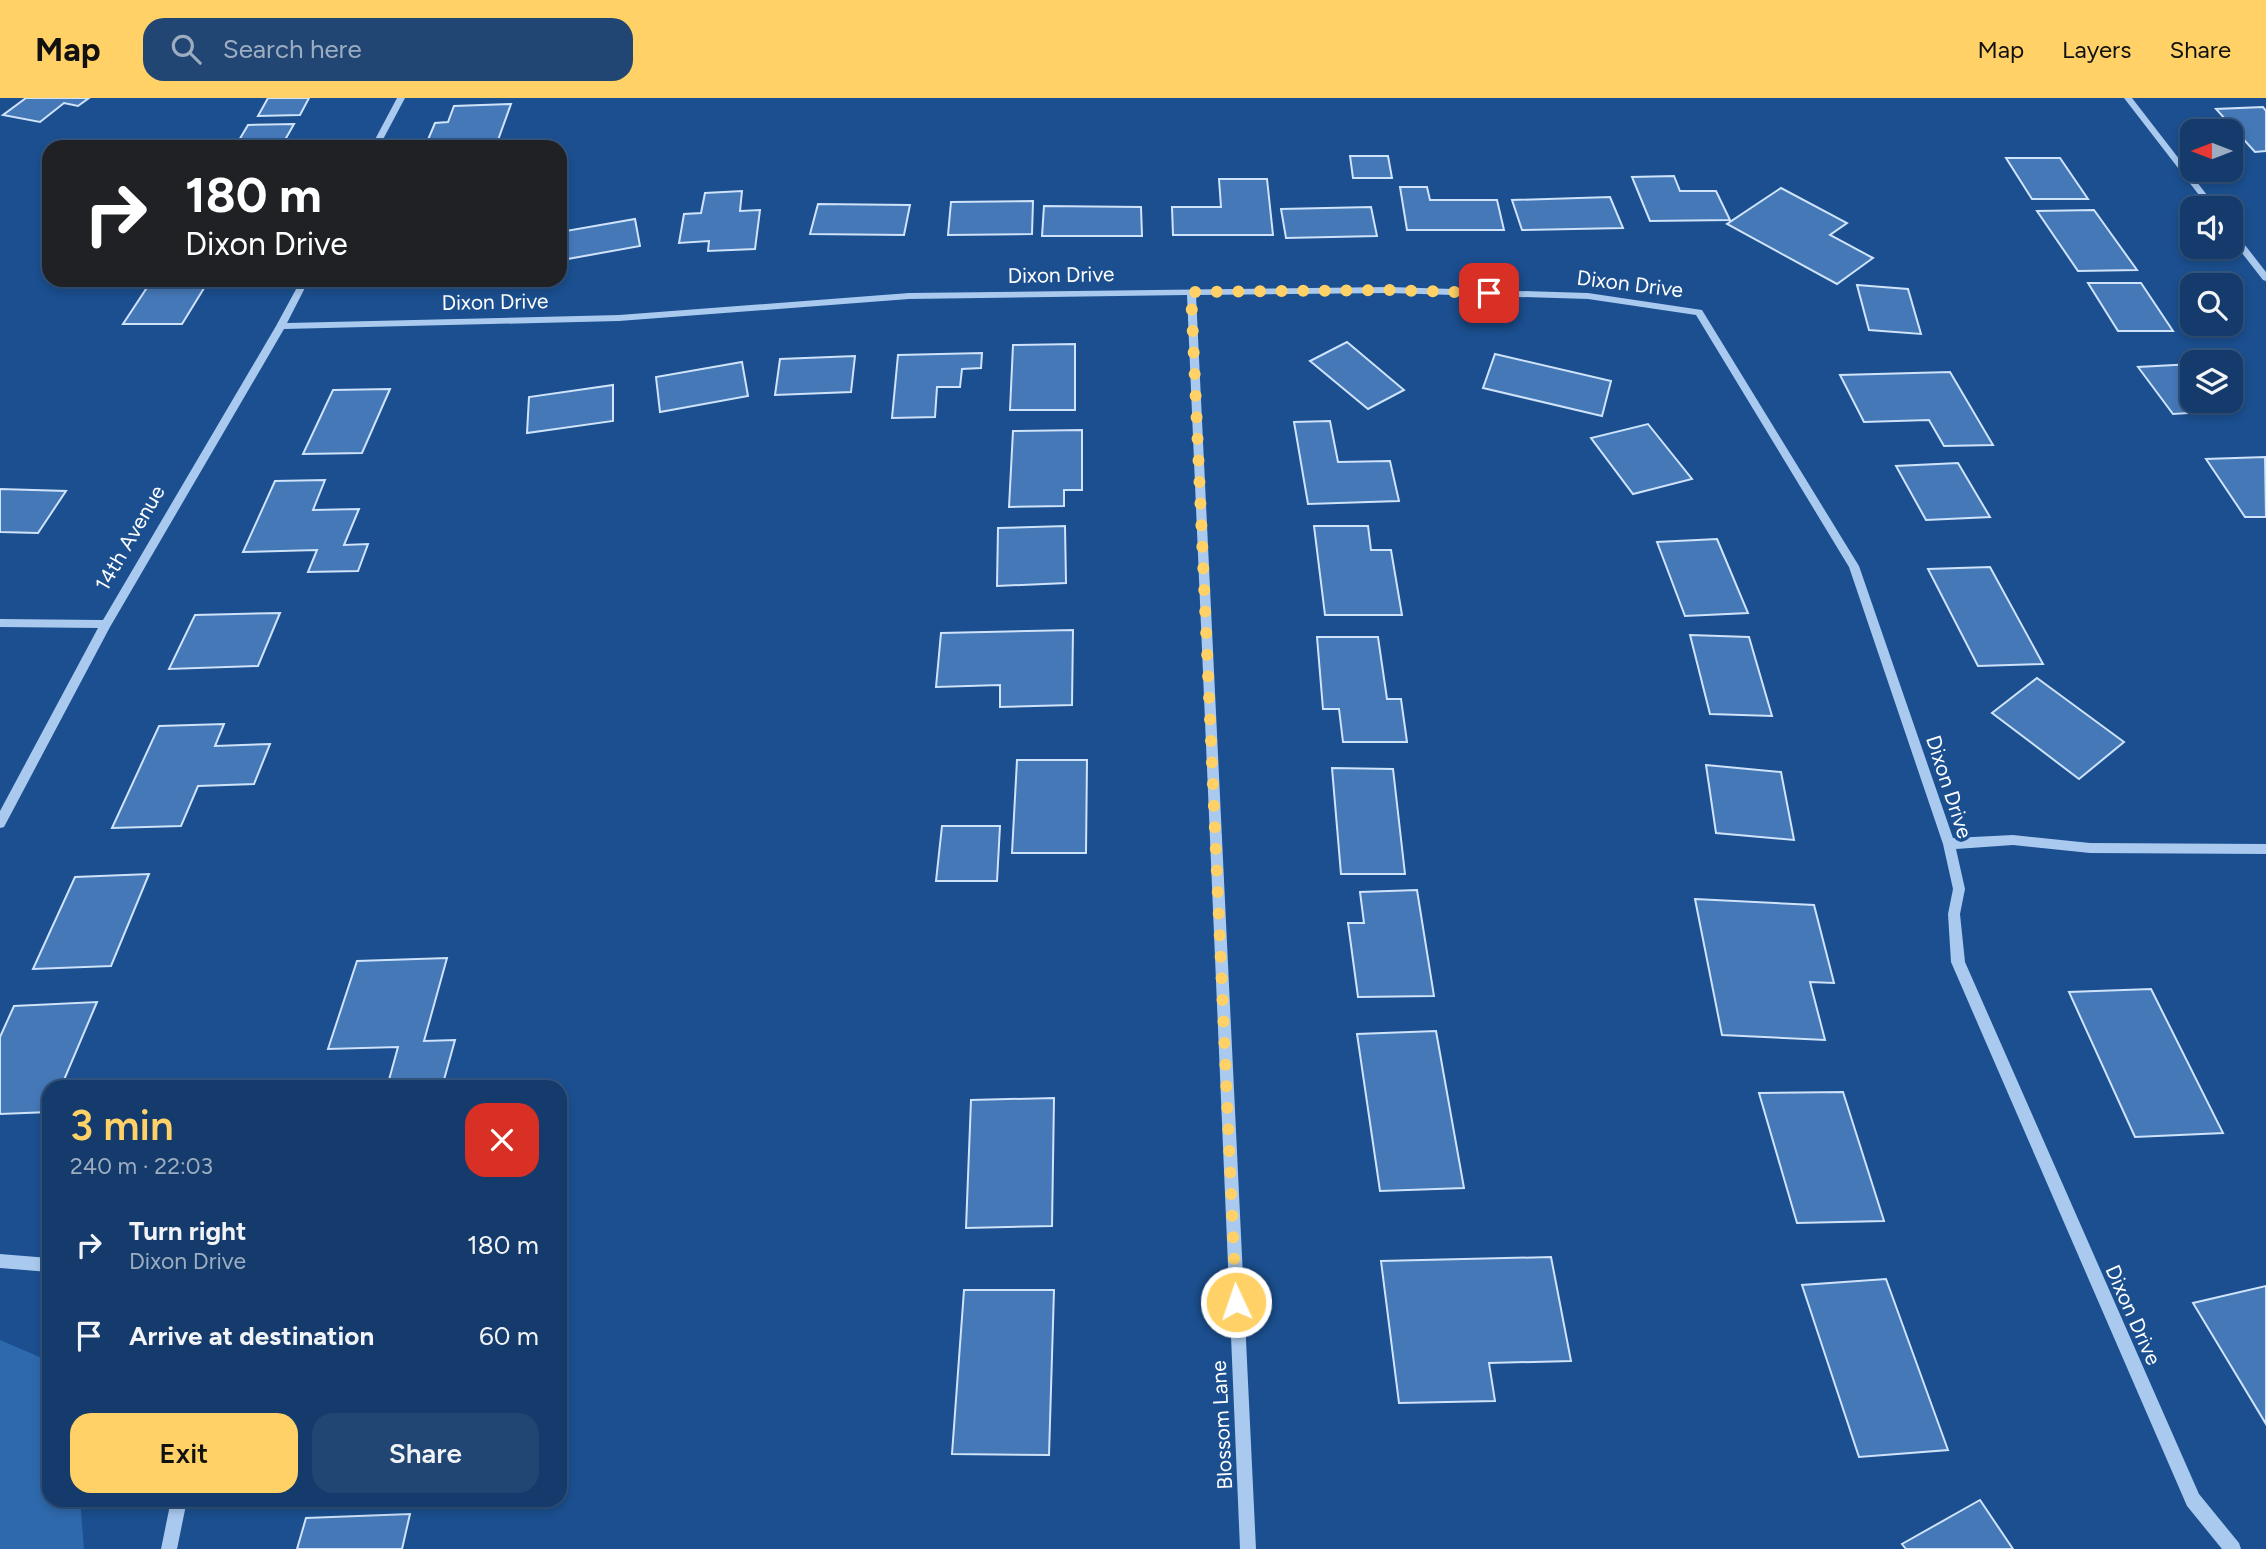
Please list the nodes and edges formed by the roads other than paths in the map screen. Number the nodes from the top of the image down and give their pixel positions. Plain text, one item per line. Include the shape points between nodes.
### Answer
1 (401, 98) edge
2 (2128, 98) edge
3 (379, 140) edge
4 (2204, 196) edge
5 (2243, 248) edge
6 (2266, 278) edge
7 (301, 287) edge
8 (1191, 292) junction
9 (281, 326) junction
10 (0, 623) edge
11 (106, 624) junction
12 (0, 823) edge
13 (1949, 844) junction
14 (2266, 849) edge
15 (0, 1261) edge
16 (42, 1264) edge
17 (178, 1507) edge
18 (169, 1549) edge
19 (1248, 1549) edge
20 (2233, 1549) edge

1 - 3 street
2 - 4 street
5 - 6 street
7 - 9 street, 14th Avenue
8 - 9 street, Dixon Drive via 909,296 619,318
8 - 13 street, Dixon Drive via 1389,290 1588,296 1699,312 1854,566
8 - 19 street, Blossom Lane
9 - 11 street, 14th Avenue
10 - 11 street
11 - 12 street, 14th Avenue
13 - 14 street via 2013,840 2090,848
13 - 20 street, Dixon Drive via 1959,889 1954,914 1958,962 2193,1500
15 - 16 street
17 - 18 street

